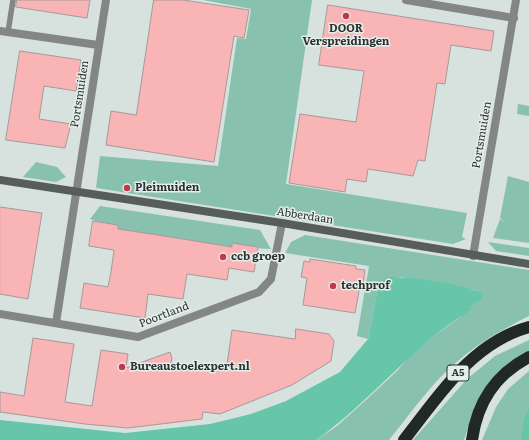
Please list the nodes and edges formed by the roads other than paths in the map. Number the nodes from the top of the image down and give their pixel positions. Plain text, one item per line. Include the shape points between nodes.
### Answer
1 (13, 0) edge
2 (106, 0) edge
3 (406, 0) edge
4 (516, 0) edge
5 (514, 18) junction
6 (4, 31) edge
7 (98, 45) junction
8 (0, 180) edge
9 (76, 192) junction
10 (282, 223) junction
11 (473, 256) junction
12 (529, 264) edge
13 (0, 314) edge
14 (56, 322) junction
15 (529, 327) edge
16 (529, 357) edge
17 (404, 440) edge
18 (472, 440) edge

1 - 6 lane
2 - 7 street, Portsmuiden
3 - 5 street
4 - 5 street, Portsmuiden
5 - 11 street, Portsmuiden
6 - 7 street
7 - 9 street, Portsmuiden
8 - 9 main road, Abberdaan
9 - 10 main road, Abberdaan
9 - 14 street
10 - 11 main road, Abberdaan
10 - 14 street, Poortland via 271,279 259,292 138,337
11 - 12 main road, Abberdaan
13 - 14 street, Poortland
15 - 17 highway, A5 via 494,342 466,363
16 - 18 highway via 503,374 491,387 474,423

